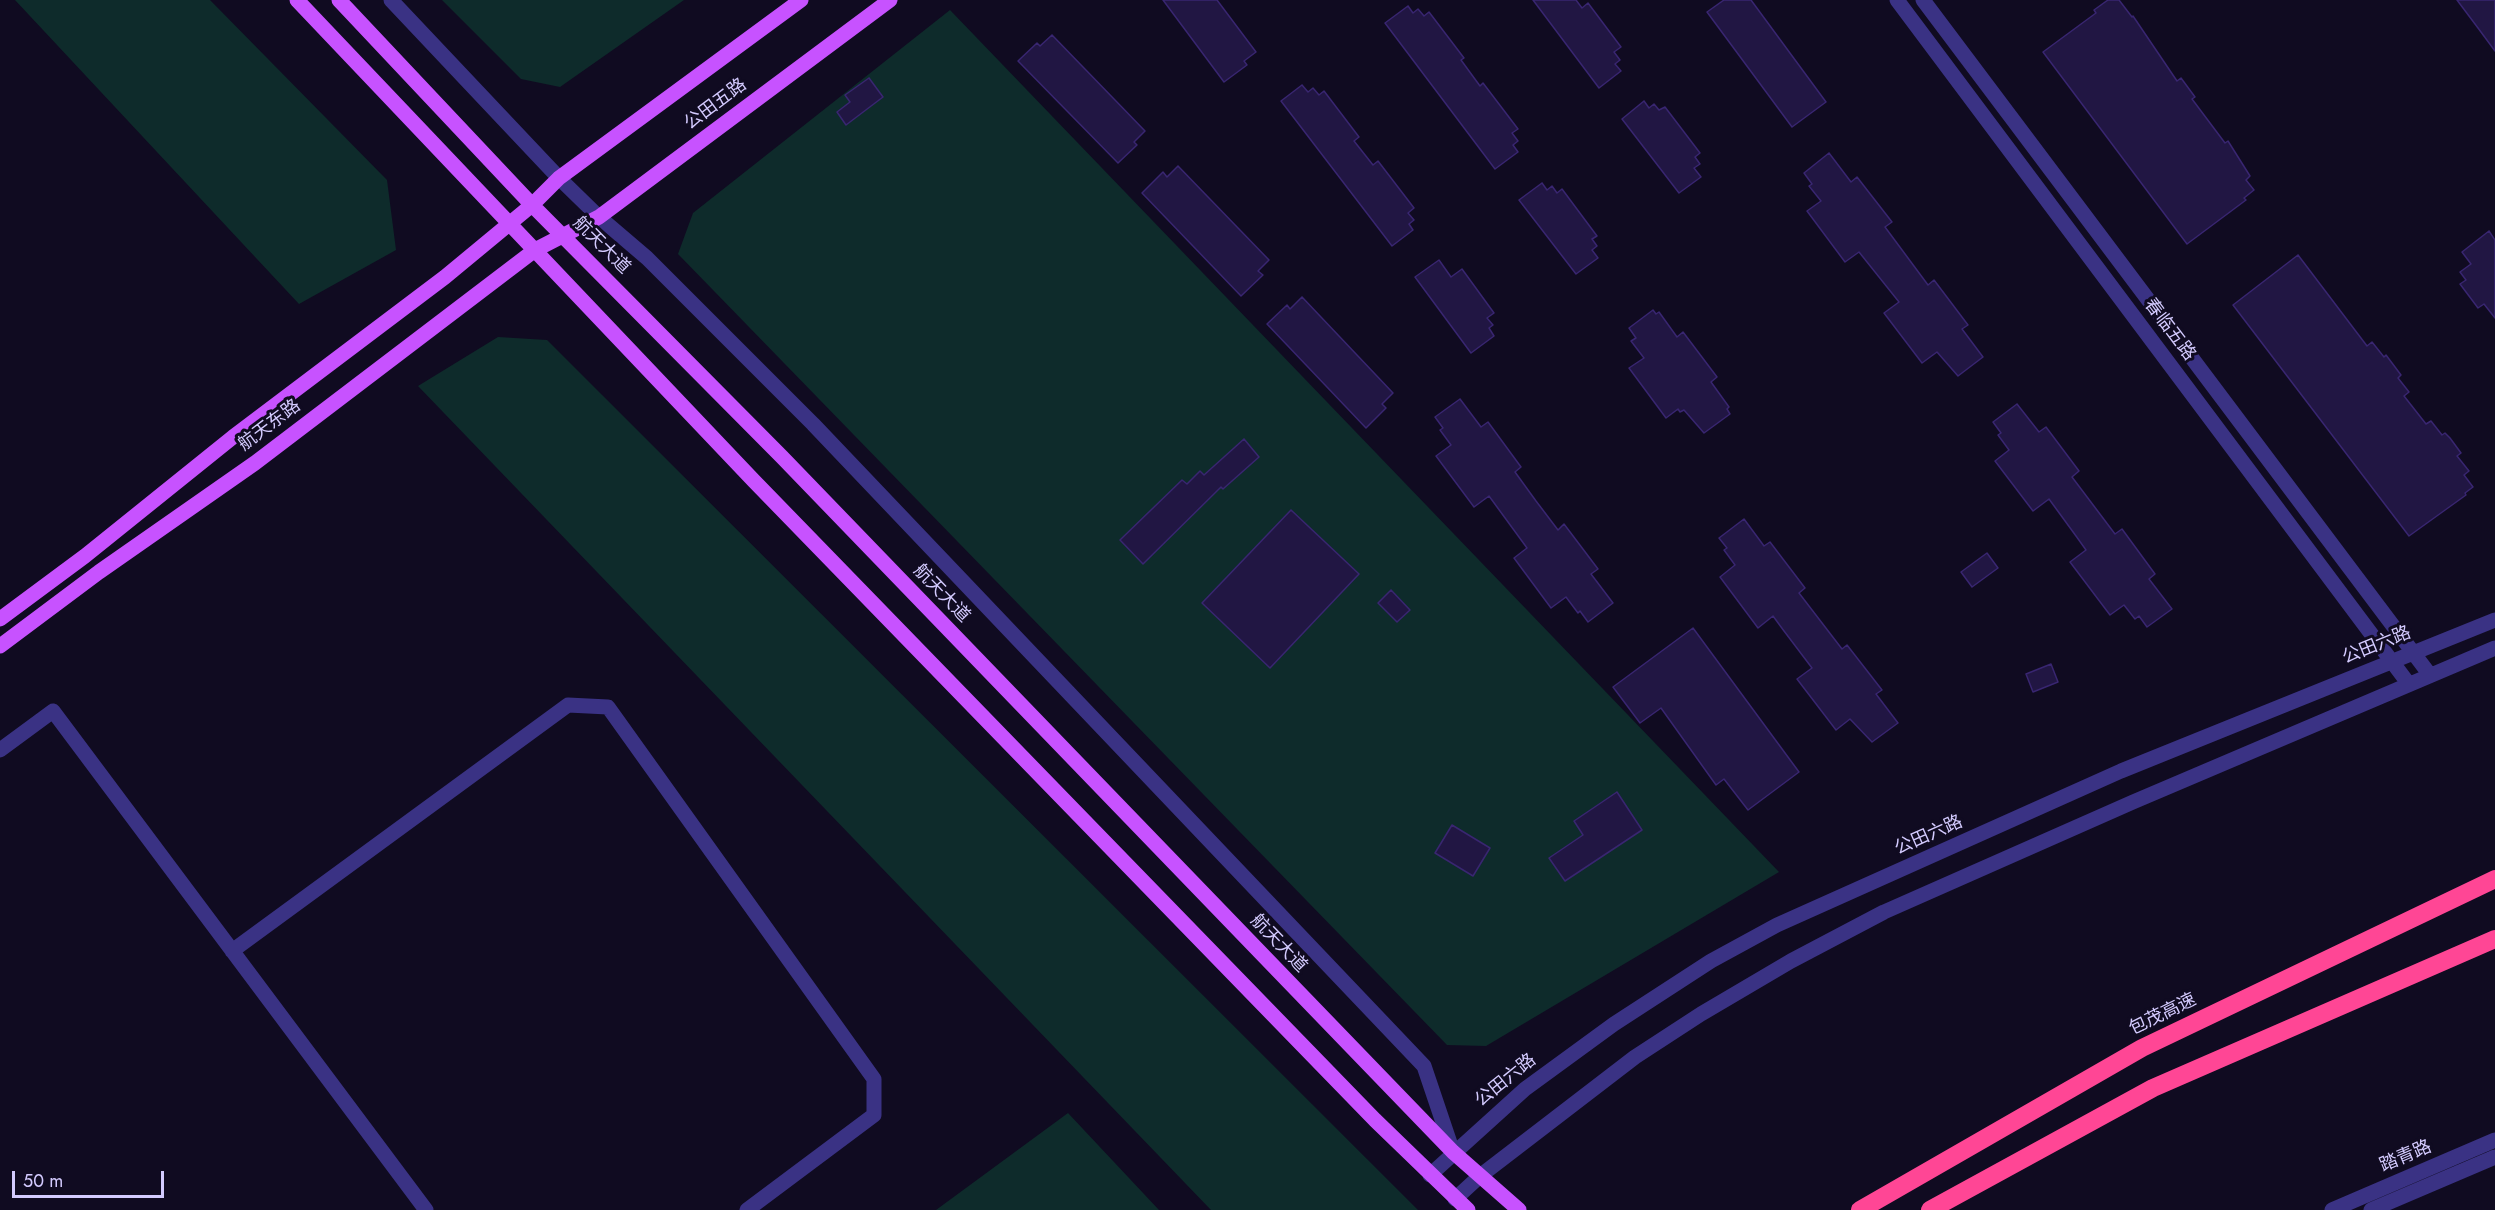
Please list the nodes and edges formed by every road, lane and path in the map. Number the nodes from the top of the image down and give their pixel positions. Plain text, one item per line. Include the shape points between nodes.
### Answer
1 (297, 0) edge
2 (339, 0) edge
3 (391, 0) edge
4 (801, 0) edge
5 (890, 0) edge
6 (1897, 0) edge
7 (1923, 0) edge
8 (559, 178) junction
9 (532, 206) junction
10 (598, 217) junction
11 (509, 223) junction
12 (563, 236) junction
13 (535, 250) junction
14 (0, 619) edge
15 (2495, 621) edge
16 (0, 646) edge
17 (2495, 648) edge
18 (2414, 653) junction
19 (2392, 661) junction
20 (2430, 675) junction
21 (2408, 683) junction
22 (0, 750) edge
23 (2495, 879) edge
24 (2495, 939) edge
25 (232, 951) junction
26 (2495, 1140) edge
27 (1453, 1152) junction
28 (2495, 1157) edge
29 (1430, 1175) junction
30 (1480, 1176) junction
31 (1455, 1199) junction
32 (426, 1210) edge
33 (747, 1210) edge
34 (1468, 1210) edge
35 (1519, 1210) edge
36 (1860, 1210) edge
37 (1930, 1210) edge
38 (2332, 1210) edge
39 (2371, 1210) edge

1 - 11 main road
2 - 9 main road, 航天大道
3 - 8 street
4 - 8 main road, 公田五路
5 - 10 main road, 公田五路
6 - 19 street, 春临五路
7 - 18 street, 春临五路
8 - 9 main road, 公田五路
8 - 10 street
9 - 11 main road, 航天东路
9 - 12 main road, 航天大道
10 - 12 main road, 公田五路
10 - 27 street via 647,258 813,424 1424,1066
11 - 13 main road
11 - 14 main road, 航天东路 via 445,277
12 - 13 main road, 航天东路
12 - 27 main road, 航天大道 via 783,457
13 - 16 main road, 航天东路 via 255,463
13 - 29 main road via 754,481
15 - 18 street, 公田六路
17 - 20 street
18 - 19 street, 公田六路
18 - 20 street, 春临五路
19 - 21 street, 春临五路
19 - 27 street, 公田六路 via 2121,771 1777,925 1711,960 1614,1024 1525,1089
20 - 21 street
21 - 30 street via 1873,917 1791,961 1644,1051
22 - 25 street via 53,711
23 - 36 highway, 包茂高速 via 2142,1048
24 - 37 highway via 2153,1088
25 - 32 street
25 - 33 street via 568,705 608,707 874,1079 874,1115
26 - 38 street, 踏青路
27 - 29 street, 公田六路
27 - 30 main road, 航天大道
28 - 39 street, 踏青路
29 - 31 main road
30 - 31 street
30 - 35 main road, 航天大道
31 - 34 main road

